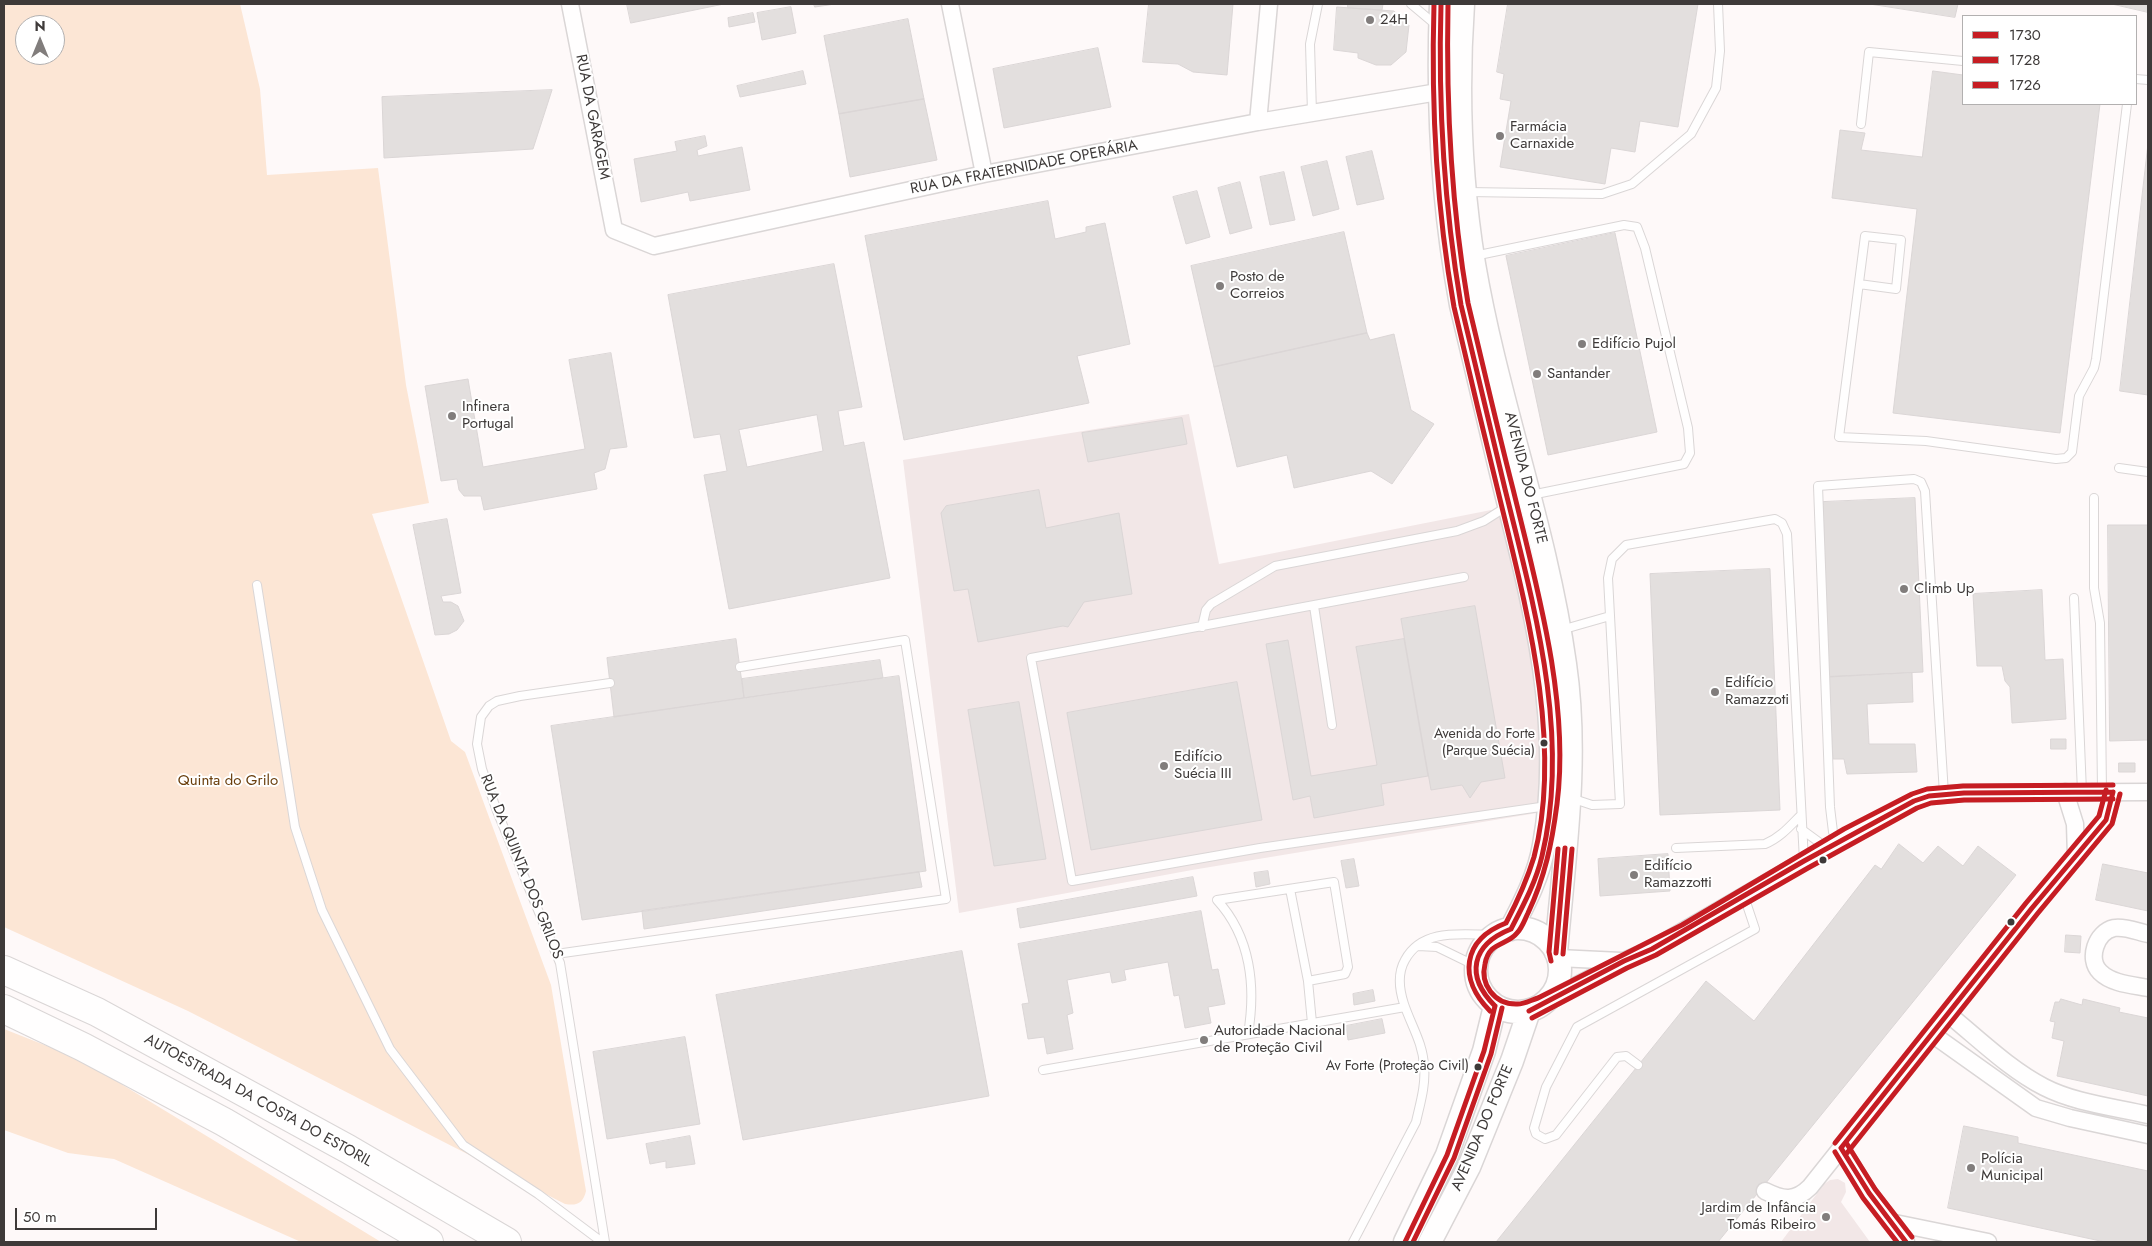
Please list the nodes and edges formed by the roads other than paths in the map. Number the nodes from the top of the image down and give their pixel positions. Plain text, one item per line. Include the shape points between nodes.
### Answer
1 (570, 4) edge
2 (950, 4) edge
3 (1269, 4) edge
4 (1318, 4) edge
5 (1411, 4) edge
6 (1441, 4) edge
7 (1463, 4) edge
8 (1718, 4) edge
9 (1440, 28) junction
10 (1962, 61) edge
11 (1438, 92) junction
12 (2126, 105) edge
13 (1312, 113) junction
14 (1258, 122) junction
15 (1861, 124) dead end
16 (984, 174) junction
17 (1466, 192) junction
18 (614, 230) joint
19 (1473, 256) junction
20 (1859, 284) junction
21 (2119, 468) dead end
22 (2148, 472) edge
23 (2094, 498) dead end
24 (1519, 500) junction
25 (1464, 577) dead end
26 (257, 585) dead end
27 (2074, 598) dead end
28 (1314, 606) junction
29 (1610, 616) junction
30 (1202, 627) junction
31 (1560, 631) junction
32 (740, 667) dead end
33 (610, 683) dead end
34 (1332, 725) dead end
35 (2064, 792) junction
36 (2082, 792) junction
37 (2107, 792) junction
38 (2148, 792) edge
39 (1944, 794) junction
40 (1570, 797) junction
41 (1549, 806) junction
42 (1801, 815) junction
43 (1801, 829) junction
44 (1832, 845) junction
45 (1676, 848) dead end
46 (2076, 857) junction
47 (1804, 861) junction
48 (1290, 889) junction
49 (1744, 896) junction
50 (1503, 932) junction
51 (2148, 934) edge
52 (1416, 946) junction
53 (556, 954) junction
54 (1557, 956) junction
55 (1624, 961) junction
56 (1476, 966) junction
57 (4, 970) edge
58 (1308, 981) junction
59 (2148, 988) edge
60 (1548, 1000) junction
61 (1405, 1006) junction
62 (1496, 1006) junction
63 (4, 1009) edge
64 (1528, 1011) junction
65 (1948, 1014) junction
66 (1312, 1023) junction
67 (1248, 1034) junction
68 (1932, 1034) junction
69 (1638, 1065) dead end
70 (1043, 1070) dead end
71 (2148, 1115) edge
72 (2148, 1135) edge
73 (1841, 1148) junction
74 (1765, 1191) dead end
75 (1890, 1222) junction
76 (429, 1242) edge
77 (507, 1242) edge
78 (604, 1242) edge
79 (1353, 1242) edge
80 (1405, 1242) edge
81 (1430, 1242) edge
82 (1906, 1242) edge
83 (1988, 1242) edge

1 - 18 street, RUA DA GARAGEM
2 - 16 street
3 - 14 street
4 - 13 lane via 1310,44
5 - 9 lane
6 - 9 street, AVENIDA DO FORTE
7 - 17 street, AVENIDA DO FORTE via 1460,121
8 - 17 lane via 1720,51 1716,88 1691,134 1632,184 1602,194
9 - 11 street, AVENIDA DO FORTE
10 - 15 lane via 1869,52
11 - 13 street, RUA DA FRATERNIDADE OPERÁRIA
11 - 24 street, AVENIDA DO FORTE via 1442,180 1461,305
12 - 20 lane via 2096,359 2079,396 2072,452 2066,458 1926,441 1839,437
13 - 14 street, RUA DA FRATERNIDADE OPERÁRIA
14 - 16 street, RUA DA FRATERNIDADE OPERÁRIA
16 - 18 street, RUA DA FRATERNIDADE OPERÁRIA via 654,246
17 - 19 street, AVENIDA DO FORTE
19 - 24 street, AVENIDA DO FORTE
19 - 24 lane via 1624,225 1637,227 1646,248 1683,404 1690,453 1684,464
20 - 20 lane via 1896,289 1901,240 1865,236
21 - 22 lane
23 - 37 lane via 2094,588 2100,623
24 - 30 lane via 1492,517 1456,532 1274,566 1211,604
24 - 31 street, AVENIDA DO FORTE
24 - 41 street, AVENIDA DO FORTE via 1545,676 1550,730
25 - 28 lane
26 - 78 lane via 295,827 322,910 390,1049 463,1145
27 - 36 lane
28 - 30 lane
28 - 34 lane
29 - 31 lane
29 - 40 lane via 1620,804 1592,805
29 - 42 lane via 1608,568 1626,545 1761,520 1775,519 1782,523 1788,534
30 - 41 lane via 1031,658 1072,881 1260,848
31 - 40 street, AVENIDA DO FORTE via 1570,727
32 - 53 lane via 905,640 946,899
33 - 53 lane, RUA DA QUINTA DOS GRILOS via 498,701 489,706 481,717 478,729 482,769
35 - 36 street
35 - 39 street
35 - 46 street via 2075,824
36 - 37 street
37 - 38 street
37 - 46 street via 2106,820
39 - 44 street via 1914,801
39 - 44 lane via 1926,491 1921,482 1914,479 1818,486
40 - 54 street, AVENIDA DO FORTE
41 - 50 street, AVENIDA DO FORTE via 1544,846 1532,888
42 - 43 lane
42 - 45 lane via 1774,841 1765,844
43 - 44 lane
43 - 47 lane
44 - 47 street
46 - 65 street
47 - 49 street
48 - 58 lane
48 - 58 lane via 1334,882 1348,967 1344,974
48 - 67 lane via 1217,900 1235,925 1247,954 1252,983
49 - 55 street via 1652,949
49 - 69 lane via 1755,929 1577,1027 1546,1087 1534,1128 1536,1134 1545,1139 1556,1135 1617,1057 1626,1056
50 - 52 lane via 1441,935
50 - 54 street via 1533,931 1550,944
50 - 56 street, AVENIDA DO FORTE via 1482,948
51 - 59 street via 2115,928 2104,932 2094,958 2100,973
52 - 56 lane via 1437,947
52 - 61 lane via 1400,972 1400,990
53 - 78 lane, RUA DA QUINTA DOS GRILOS
54 - 55 street
54 - 60 street, AVENIDA DO FORTE via 1559,980
55 - 60 street
56 - 62 street via 1482,993
57 - 77 highway, AUTOESTRADA DA COSTA DO ESTORIL via 97,1012 339,1144
58 - 66 lane
60 - 64 street
61 - 66 lane
61 - 79 lane via 1420,1043 1424,1066 1416,1122
62 - 64 street via 1506,1011
62 - 80 street, AVENIDA DO FORTE via 1484,1051 1447,1156
63 - 76 highway via 109,1060 224,1122
64 - 81 street, AVENIDA DO FORTE via 1512,1061 1469,1168
65 - 68 street
65 - 71 street via 2021,1073 2044,1087 2088,1102
66 - 67 lane
67 - 70 lane
68 - 72 street via 2036,1108
68 - 73 street
73 - 74 street via 1801,1195 1779,1198
73 - 75 street
75 - 82 street
75 - 83 street

